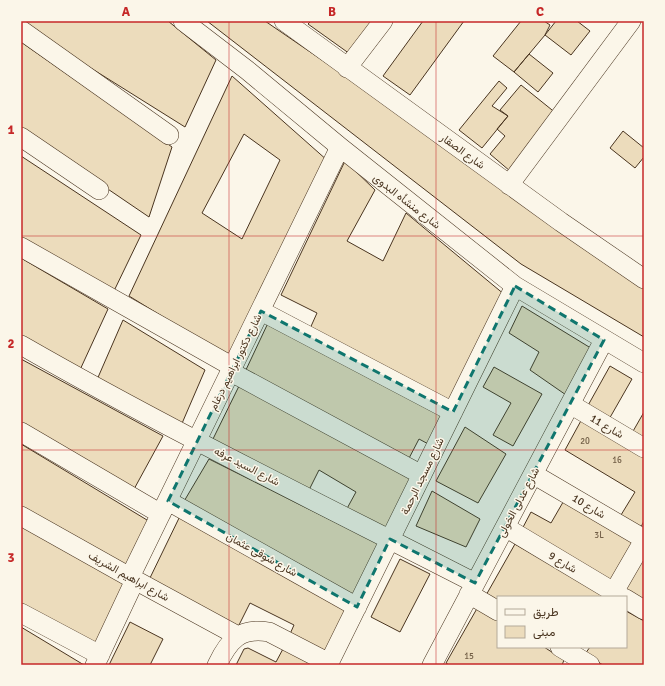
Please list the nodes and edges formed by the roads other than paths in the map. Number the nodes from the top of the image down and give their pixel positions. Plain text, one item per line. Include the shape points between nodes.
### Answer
1 (183, 21) edge
2 (383, 21) edge
3 (631, 21) edge
4 (293, 24) edge
5 (21, 30) edge
6 (347, 68) junction
7 (169, 135) dead end
8 (21, 137) edge
9 (340, 147) junction
10 (510, 185) junction
11 (99, 190) dead end
12 (21, 247) edge
13 (644, 279) edge
14 (515, 286) junction
15 (261, 311) junction
16 (604, 340) junction
17 (21, 345) edge
18 (644, 362) edge
19 (232, 369) junction
20 (570, 404) junction
21 (453, 412) junction
22 (21, 432) edge
23 (197, 440) junction
24 (644, 448) edge
25 (533, 474) junction
26 (422, 475) junction
27 (164, 508) junction
28 (21, 516) edge
29 (505, 527) junction
30 (390, 539) junction
31 (644, 540) edge
32 (132, 579) junction
33 (472, 588) junction
34 (618, 596) edge
35 (627, 601) edge
36 (357, 607) junction
37 (497, 610) edge
38 (644, 610) edge
39 (21, 613) edge
40 (238, 636) junction
41 (562, 648) edge
42 (580, 658) edge
43 (98, 660) edge
44 (437, 663) edge
45 (329, 664) edge
46 (216, 665) edge

1 - 9 street, شارع منشأه البدوى
2 - 6 street
3 - 10 street
4 - 6 street, شارع الصقار
5 - 7 street
6 - 10 street, شارع الصقار
8 - 11 street
9 - 14 street, شارع منشأه البدوى
9 - 15 street, شارع دكتور ابراهيم درغام
10 - 13 street, شارع الصقار
12 - 19 street
14 - 16 street, شارع منشأه البدوى
14 - 21 street, شارع مسجد الرحمة
15 - 19 street, شارع دكتور ابراهيم درغام
15 - 21 street
16 - 18 street, شارع منشأه البدوى
16 - 20 street, شارع عدلى الخولى
17 - 23 street, شارع السيد عرفه
19 - 23 street, شارع دكتور ابراهيم درغام
19 - 26 street
20 - 24 street, شارع 11
20 - 25 street, شارع عدلى الخولى
21 - 26 street, شارع مسجد الرحمة
22 - 27 street, شارع شوقى عثمان
23 - 27 street, شارع دكتور ابراهيم درغام
23 - 30 street, شارع السيد عرفه
25 - 29 street, شارع عدلى الخولى
25 - 31 street, شارع 10
26 - 30 street, شارع مسجد الرحمة
27 - 32 street, شارع دكتور ابراهيم درغام
27 - 36 street, شارع شوقى عثمان
28 - 32 street, شارع ابراهيم الشريف
29 - 33 street, شارع عدلى الخولى
29 - 34 street, شارع 9
30 - 33 street, شارع السيد عرفه
30 - 36 street, شارع مسجد الرحمة
31 - 34 street
32 - 40 street, شارع ابراهيم الشريف
32 - 43 street, شارع دكتور ابراهيم درغام
33 - 37 street, شارع السيد عرفه
33 - 44 street, شارع عدلى الخولى
35 - 38 street, شارع 9
36 - 45 street, شارع مسجد الرحمة
39 - 43 street
40 - 45 street via 248,631 269,632
40 - 46 street via 224,649
41 - 42 street

